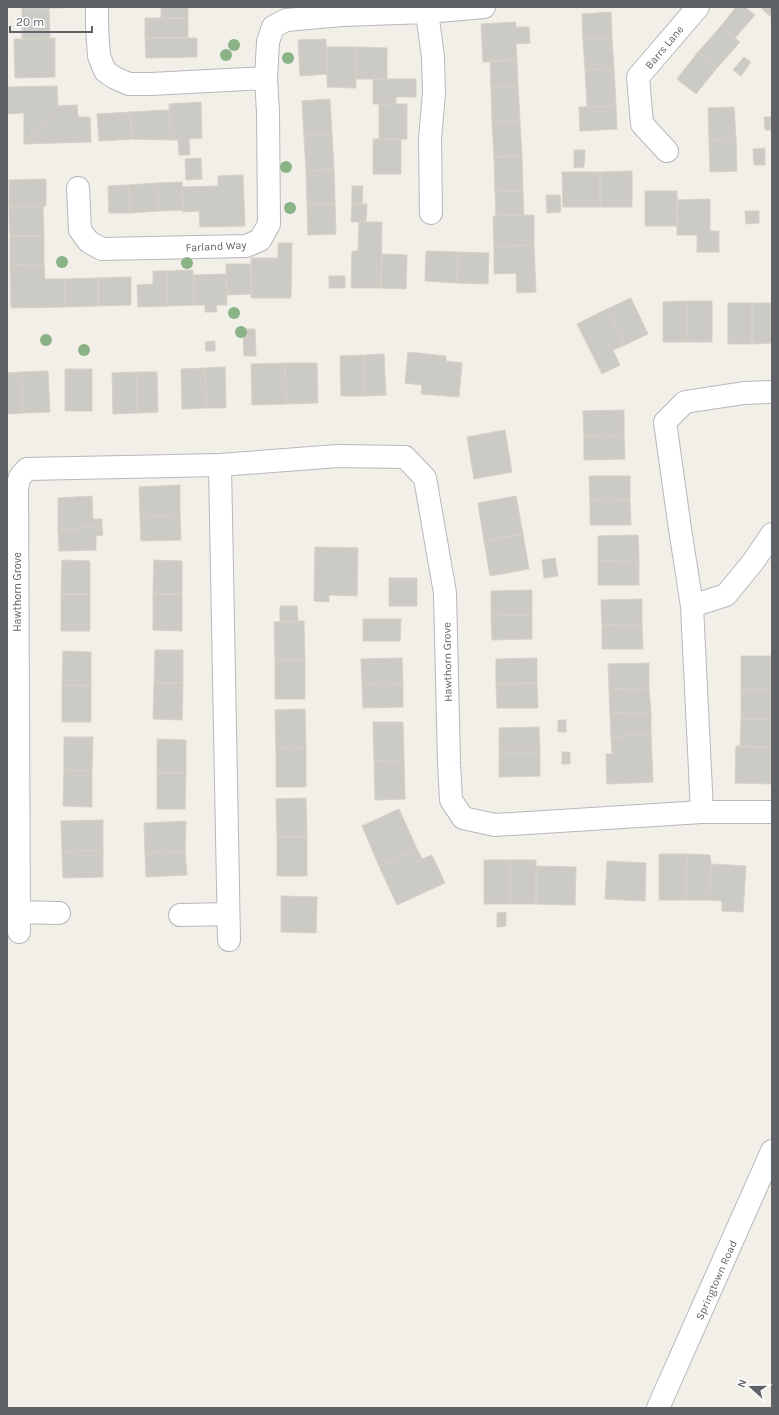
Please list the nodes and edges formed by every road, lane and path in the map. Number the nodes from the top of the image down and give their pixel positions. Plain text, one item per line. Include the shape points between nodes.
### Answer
1 (97, 7) edge
2 (484, 7) edge
3 (698, 7) edge
4 (342, 11) edge
5 (427, 12) junction
6 (266, 78) junction
7 (667, 151) dead end
8 (78, 188) dead end
9 (431, 213) dead end
10 (772, 392) edge
11 (220, 465) junction
12 (772, 534) edge
13 (692, 606) junction
14 (702, 812) junction
15 (772, 812) edge
16 (59, 913) dead end
17 (228, 914) junction
18 (180, 915) dead end
19 (229, 940) dead end
20 (772, 1151) edge
21 (658, 1408) edge

1 - 6 street via 99,56 105,71 129,84
2 - 5 street, Farland Way
3 - 7 street, Barrs Lane via 638,77 642,124
4 - 5 street, Farland Way
4 - 6 street, Farland Way via 286,20 272,27 268,42
5 - 9 street via 434,86 430,139
6 - 8 street, Farland Way via 269,224 260,240 246,246 102,249 89,242 80,230
10 - 13 street via 744,393 685,402 665,422
11 - 14 street, Hawthorn Grove via 338,456 406,457 425,478 445,593 451,800 463,818 495,825
11 - 16 street, Hawthorn Grove via 27,470 20,477 17,487 19,922
11 - 17 street
12 - 13 street via 726,595
13 - 14 street
14 - 15 street, Hawthorn Grove
17 - 18 street
17 - 19 street
20 - 21 street, Springtown Road

